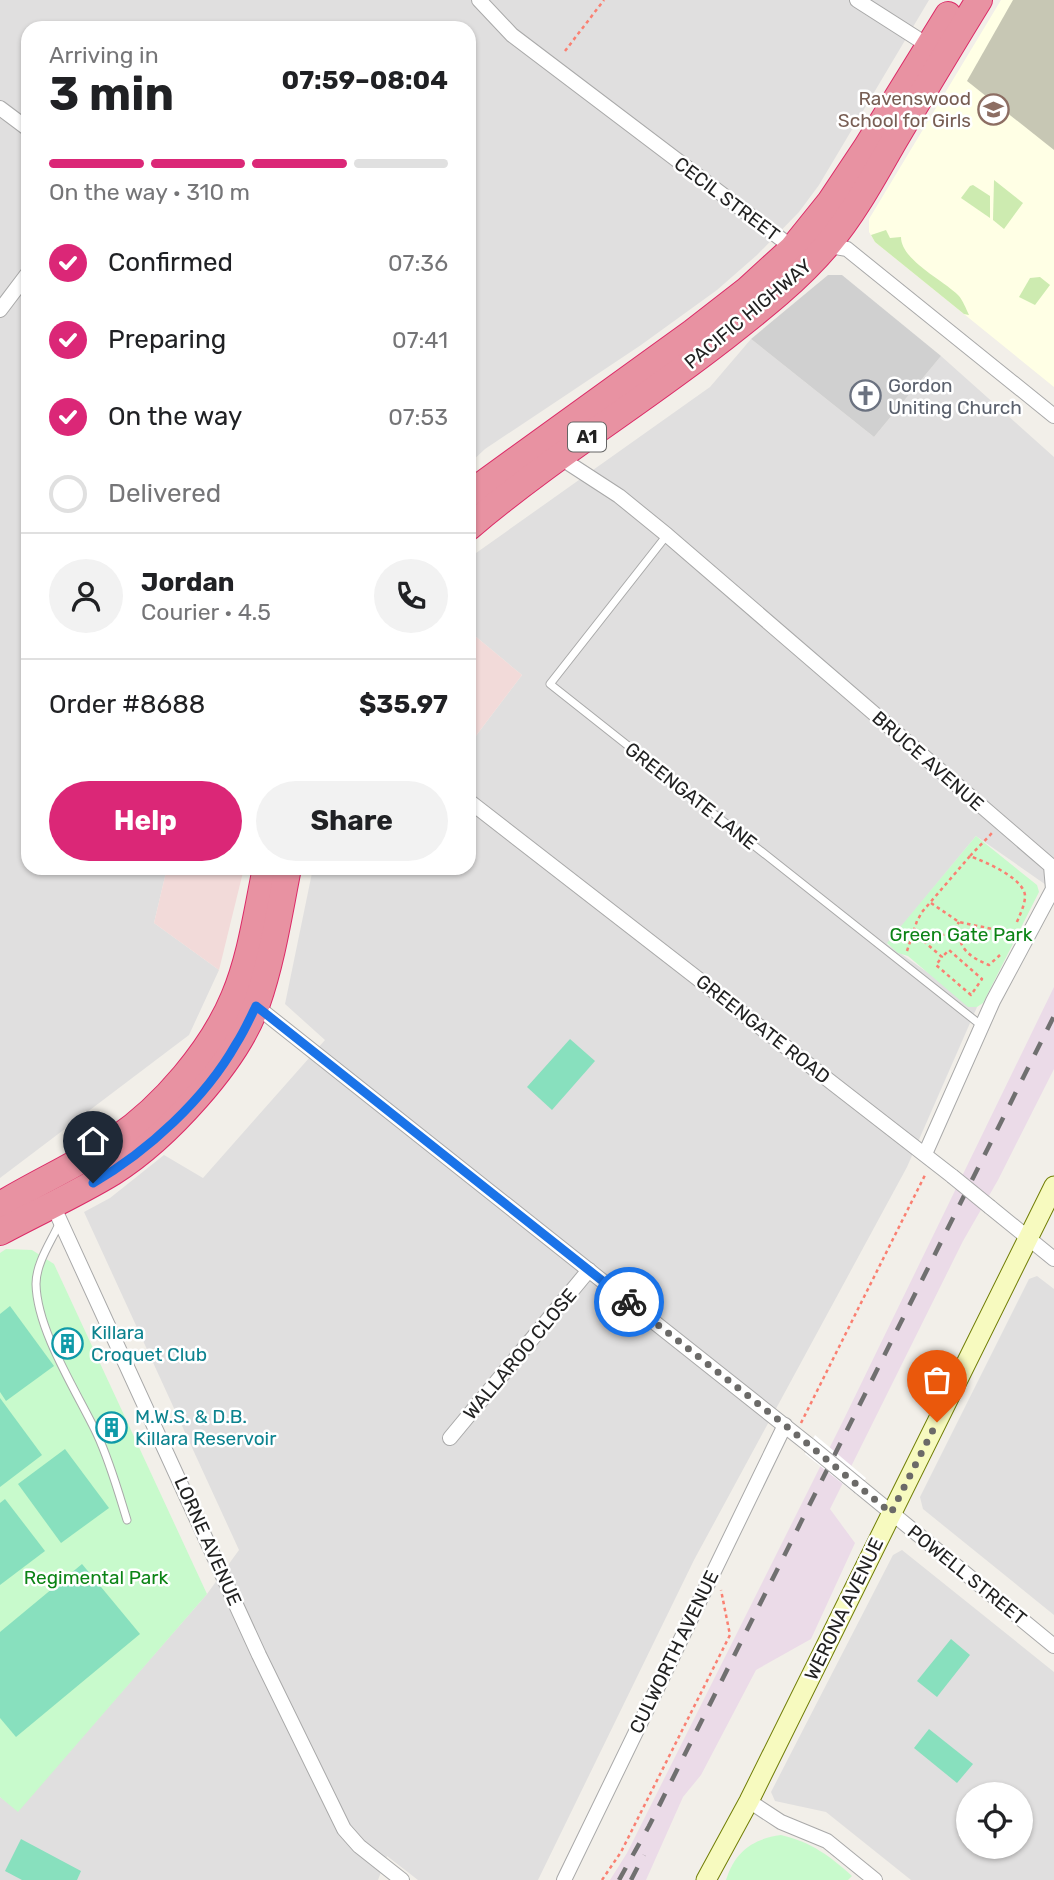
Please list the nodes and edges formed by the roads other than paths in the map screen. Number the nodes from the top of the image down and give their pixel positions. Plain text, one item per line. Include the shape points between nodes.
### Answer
1 (479, 0) edge
2 (857, 0) edge
3 (958, 0) edge
4 (979, 0) edge
5 (929, 46) junction
6 (0, 108) edge
7 (21, 124) edge
8 (827, 245) junction
9 (793, 248) junction
10 (21, 282) edge
11 (0, 310) edge
12 (1054, 416) edge
13 (559, 457) junction
14 (476, 488) edge
15 (476, 522) edge
16 (667, 535) junction
17 (476, 806) edge
18 (264, 875) edge
19 (287, 875) edge
20 (256, 1006) junction
21 (982, 1026) junction
22 (925, 1154) junction
23 (1054, 1186) edge
24 (51, 1202) junction
25 (0, 1205) edge
26 (0, 1233) edge
27 (1029, 1238) junction
28 (1054, 1259) edge
29 (589, 1270) junction
30 (785, 1425) junction
31 (450, 1438) dead end
32 (891, 1513) junction
33 (127, 1520) dead end
34 (1054, 1646) edge
35 (749, 1801) junction
36 (402, 1880) edge
37 (564, 1880) edge
38 (706, 1880) edge
39 (875, 1880) edge

1 - 9 street, CECIL STREET via 512,35
2 - 5 street
3 - 5 highway, PACIFIC HIGHWAY / A1
4 - 8 highway, PACIFIC HIGHWAY / A1
5 - 9 highway, PACIFIC HIGHWAY / A1 via 859,159
6 - 7 street
8 - 9 street, CECIL STREET
8 - 12 street, CECIL STREET via 847,249
8 - 13 highway, PACIFIC HIGHWAY / A1 via 738,327
9 - 14 highway, PACIFIC HIGHWAY / A1 via 693,332
10 - 11 street
13 - 15 highway, PACIFIC HIGHWAY / A1
13 - 16 street, BRUCE AVENUE via 619,496
16 - 21 street, BRUCE AVENUE via 1051,866 1054,889
16 - 21 lane, GREENGATE LANE via 550,684
17 - 22 street, GREENGATE ROAD
18 - 24 highway via 234,997 218,1030 195,1063 135,1125 100,1149
19 - 20 highway
20 - 24 highway via 236,1046 163,1132 111,1172
20 - 29 street, POWELL STREET
21 - 22 street, BRUCE AVENUE
22 - 27 street, GREENGATE ROAD, bridge
23 - 27 street, WERONA AVENUE
24 - 25 highway
24 - 26 highway
24 - 33 lane via 37,1296 61,1363 108,1462
24 - 36 street, LORNE AVENUE via 344,1829
27 - 28 street, GREENGATE ROAD
27 - 32 street, WERONA AVENUE
29 - 30 street, POWELL STREET
29 - 31 street, WALLAROO CLOSE
30 - 32 street, POWELL STREET, bridge
30 - 37 street, CULWORTH AVENUE
32 - 34 street, POWELL STREET
32 - 35 street, WERONA AVENUE
35 - 38 street, WERONA AVENUE
35 - 39 street via 781,1822 827,1841

